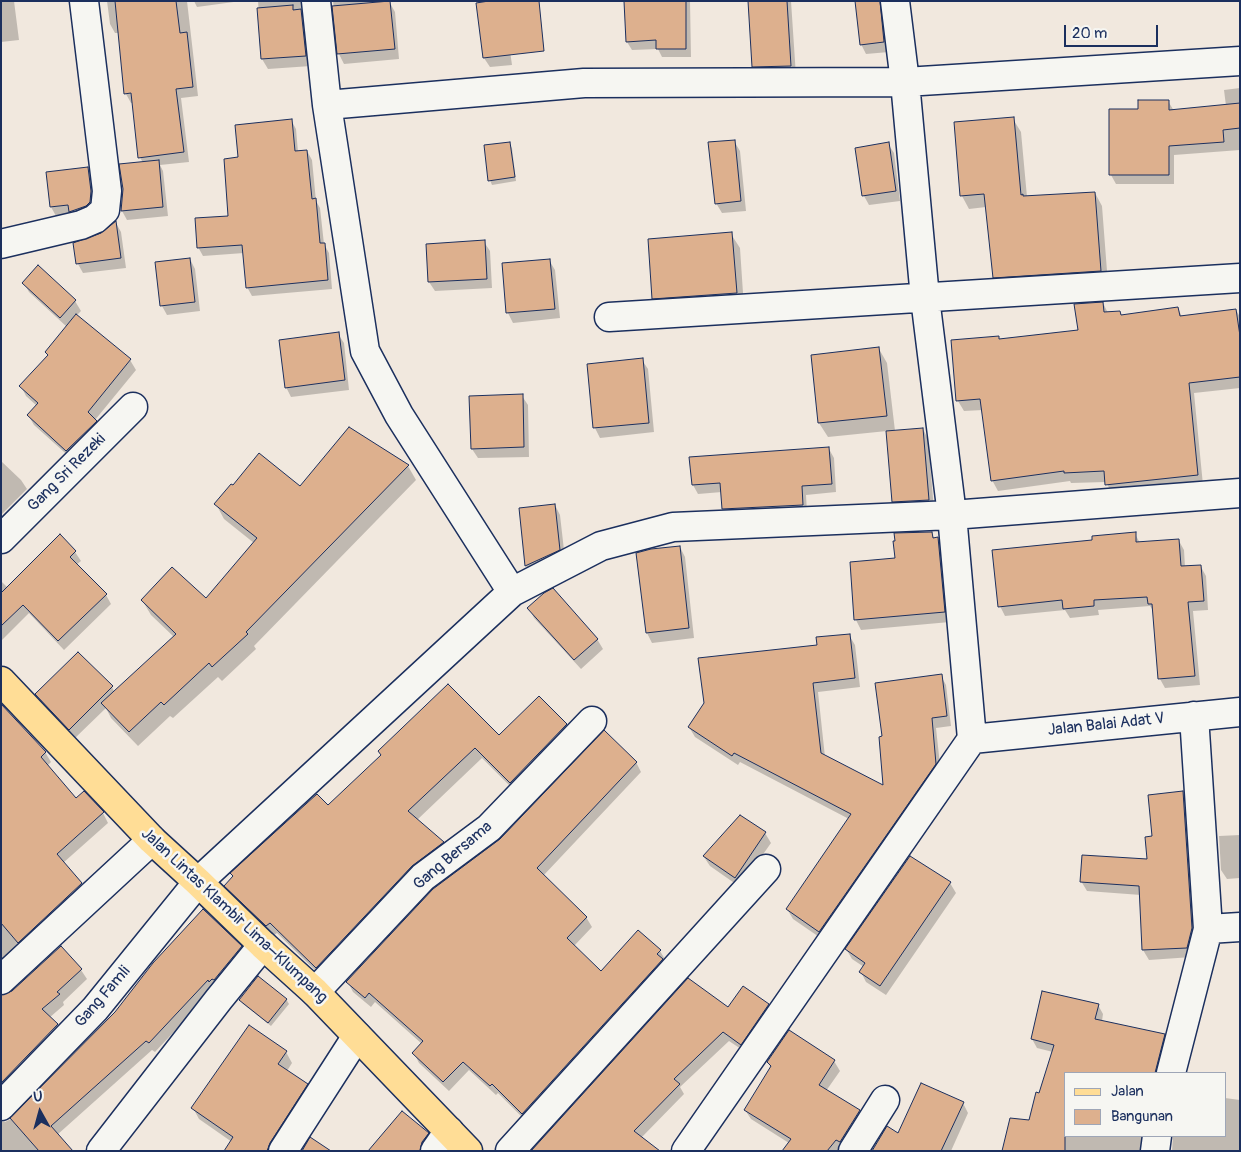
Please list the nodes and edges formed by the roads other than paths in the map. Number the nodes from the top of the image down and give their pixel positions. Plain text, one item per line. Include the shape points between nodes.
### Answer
1 (84, 1) edge
2 (316, 1) edge
3 (895, 1) edge
4 (1240, 61) edge
5 (905, 82) junction
6 (327, 104) junction
7 (1, 244) edge
8 (1240, 278) edge
9 (926, 298) junction
10 (610, 317) dead end
11 (133, 408) dead end
12 (1240, 493) edge
13 (952, 516) junction
14 (1, 539) edge
15 (512, 592) junction
16 (1, 681) edge
17 (1240, 712) edge
18 (1194, 716) junction
19 (592, 722) dead end
20 (972, 739) junction
21 (152, 840) junction
22 (766, 869) dead end
23 (198, 882) junction
24 (1240, 927) edge
25 (1208, 929) junction
26 (263, 946) junction
27 (1, 980) edge
28 (316, 992) junction
29 (357, 1036) junction
30 (1171, 1072) edge
31 (885, 1100) dead end
32 (1, 1106) edge
33 (1158, 1137) edge
34 (442, 1141) edge
35 (101, 1151) edge
36 (283, 1151) edge
37 (468, 1151) edge
38 (510, 1151) edge
39 (686, 1151) edge
40 (853, 1151) edge
41 (1155, 1151) edge

1 - 7 street via 107,191 105,210 81,225
2 - 6 street
3 - 5 street
4 - 5 street
5 - 6 street via 584,83
5 - 9 street
6 - 15 street via 366,351 399,415
8 - 9 street
9 - 10 street
9 - 13 street
11 - 14 street, Gang Sri Rezeki
12 - 13 street, Gang Famli
13 - 15 street, Gang Famli via 673,527 601,546
13 - 20 street
15 - 23 street, Gang Famli
16 - 21 main road, Jalan Lintas Klambir Lima–Klumpang
17 - 18 street, Jalan Balai Adat V
18 - 20 street, Jalan Balai Adat V
18 - 25 street
19 - 28 street, Gang Bersama via 489,828 423,877
20 - 39 street
21 - 23 main road, Jalan Lintas Klambir Lima–Klumpang
21 - 27 street
22 - 38 street
23 - 26 main road, Jalan Lintas Klambir Lima–Klumpang
23 - 32 street, Gang Famli via 95,1009
24 - 25 street
25 - 30 street
26 - 28 main road, Jalan Lintas Klambir Lima–Klumpang
26 - 35 street
28 - 29 main road, Jalan Lintas Klambir Lima–Klumpang
29 - 34 main road, Jalan Lintas Klambir Lima–Klumpang
29 - 36 street
31 - 40 street
33 - 41 street
34 - 37 main road, Jalan Lintas Klambir Lima–Klumpang

